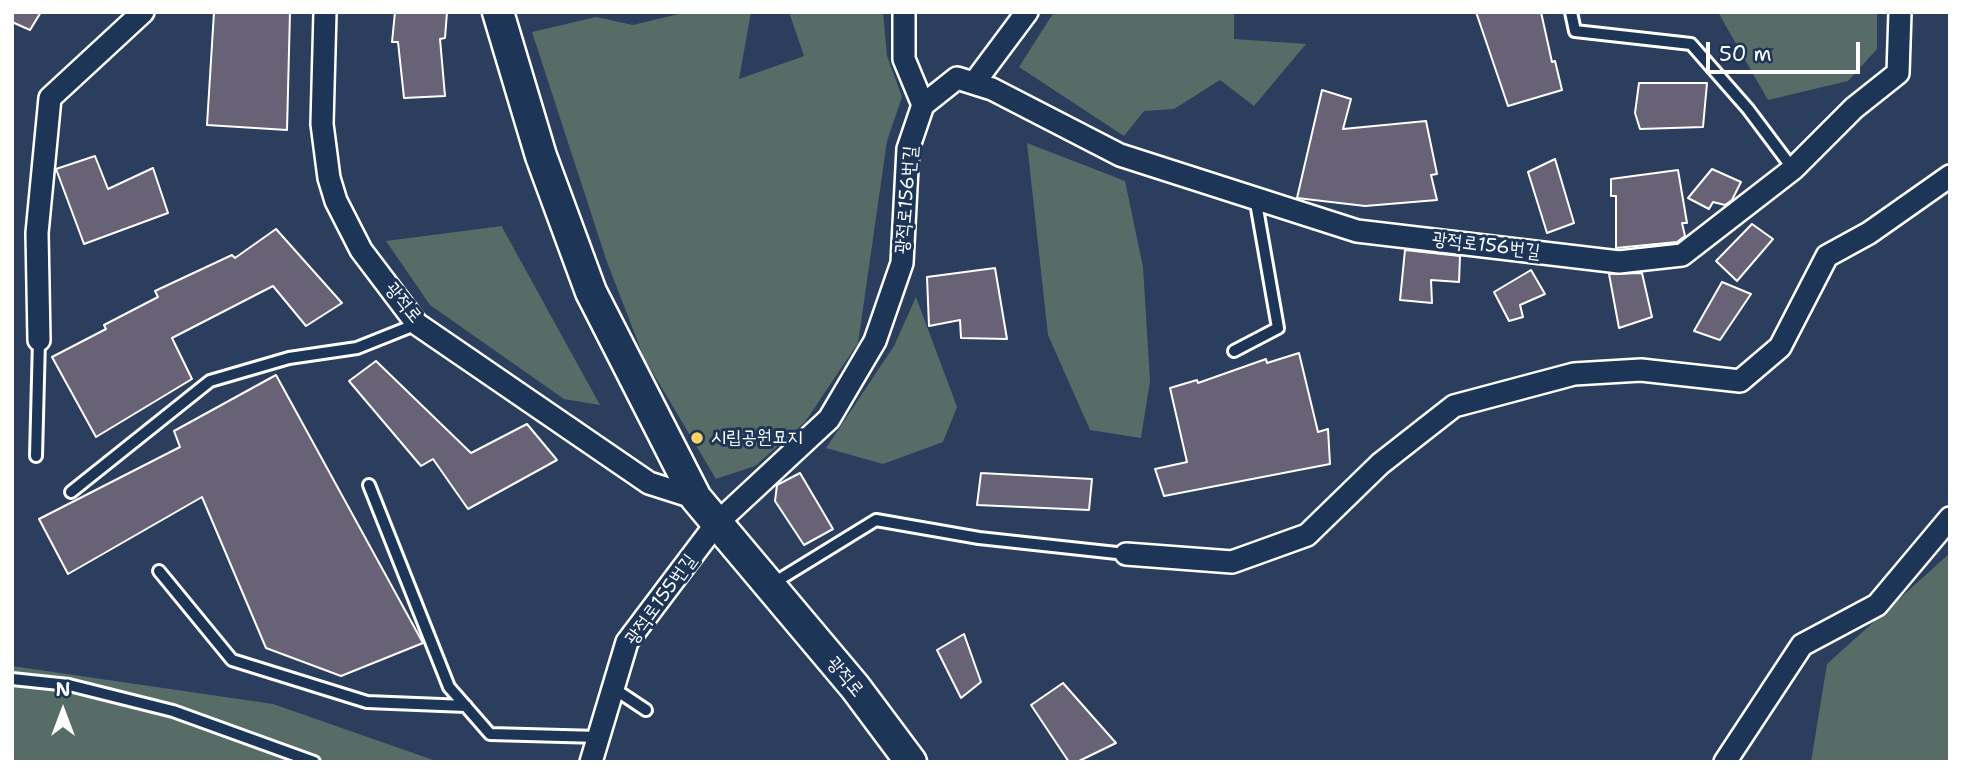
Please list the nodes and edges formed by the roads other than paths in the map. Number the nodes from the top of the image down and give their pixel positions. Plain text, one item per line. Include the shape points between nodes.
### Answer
1 (143, 12) edge
2 (325, 12) edge
3 (498, 12) edge
4 (904, 12) edge
5 (1027, 12) edge
6 (1570, 12) edge
7 (1900, 12) edge
8 (974, 83) junction
9 (923, 105) junction
10 (1793, 169) junction
11 (1950, 176) edge
12 (1255, 197) junction
13 (416, 324) junction
14 (39, 340) joint
15 (1234, 351) dead end
16 (36, 456) dead end
17 (369, 485) dead end
18 (71, 492) dead end
19 (696, 498) junction
20 (1950, 518) edge
21 (716, 524) junction
22 (1126, 554) joint
23 (159, 571) dead end
24 (769, 586) junction
25 (12, 679) edge
26 (614, 688) junction
27 (466, 706) junction
28 (646, 710) dead end
29 (599, 737) junction
30 (314, 762) edge
31 (590, 762) edge
32 (911, 762) edge
33 (1725, 762) edge

1 - 14 street via 50,98 37,233
2 - 13 street, 광적로 via 322,124 329,178 361,250
3 - 19 main road, 광적로 via 541,156 591,292
4 - 9 street via 904,59
5 - 8 street
6 - 10 lane via 1575,31 1691,44
7 - 10 street, 광적로156번길 via 1898,74 1854,108
8 - 9 street via 957,78
8 - 12 street, 광적로156번길 via 1120,155
9 - 21 street, 광적로156번길 via 908,149 902,263 875,341 829,419
10 - 12 street, 광적로156번길 via 1682,255 1619,262 1357,231
11 - 22 street via 1828,256 1780,347 1740,381 1642,370 1574,374 1454,406 1380,464 1307,535 1232,562
12 - 15 lane via 1278,328
13 - 18 lane via 357,348 289,358 210,381
13 - 19 street, 광적로 via 649,483
14 - 16 lane
17 - 27 lane via 449,687
19 - 21 main road, 광적로
20 - 33 street via 1877,604 1802,645
21 - 24 main road, 광적로
21 - 26 street, 광적로155번길 via 627,642
22 - 24 lane via 979,538 876,520
23 - 27 lane via 232,660 367,702
24 - 32 main road, 광적로 via 855,687
25 - 30 lane via 69,685 173,711
26 - 28 lane
26 - 29 street, 광적로155번길
27 - 29 lane via 490,734
29 - 31 street, 광적로155번길

